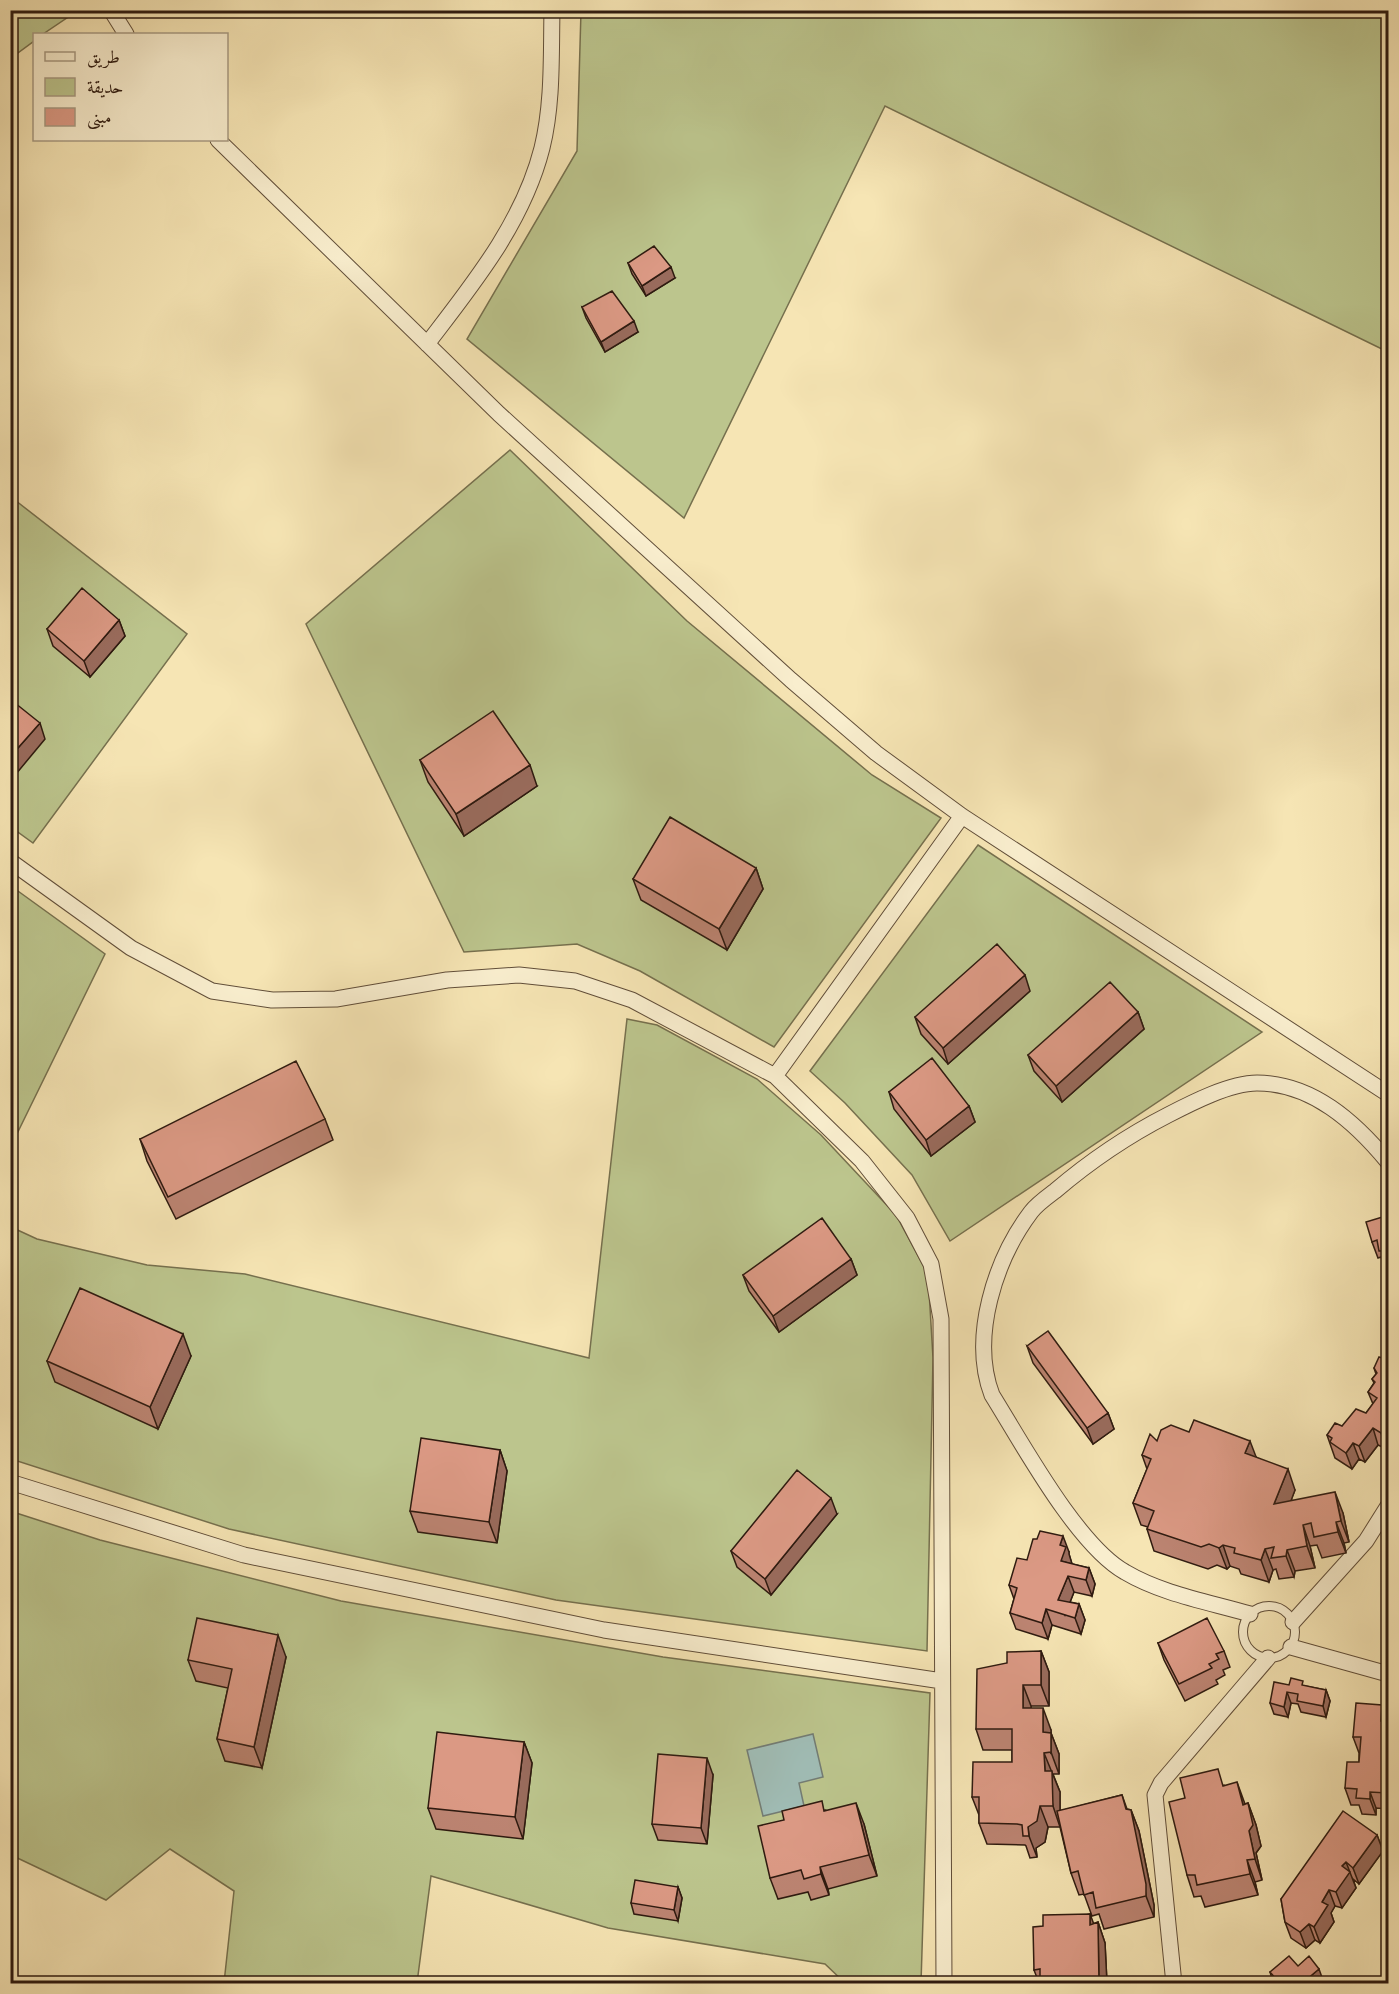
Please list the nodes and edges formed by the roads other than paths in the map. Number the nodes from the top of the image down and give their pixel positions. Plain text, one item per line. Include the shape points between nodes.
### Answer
1 (111, 10) edge
2 (552, 10) edge
3 (125, 33) edge
4 (219, 141) edge
5 (427, 344) junction
6 (962, 816) junction
7 (10, 861) edge
8 (775, 1076) junction
9 (1389, 1094) edge
10 (1389, 1162) edge
11 (10, 1482) edge
12 (1389, 1506) edge
13 (1250, 1614) junction
14 (1293, 1622) junction
15 (1291, 1647) junction
16 (1268, 1658) junction
17 (1389, 1674) edge
18 (942, 1681) junction
19 (944, 1983) edge
20 (1174, 1983) edge

1 - 3 street
2 - 5 street via 549,107 531,182 487,266
4 - 5 street
5 - 6 street via 791,680 910,780
6 - 8 street
6 - 9 street
7 - 8 street via 131,948 212,991 272,1000 336,999 447,980 519,975 575,981 632,1000
8 - 18 street via 862,1161 907,1218 931,1264 941,1319
10 - 13 street via 1346,1118 1314,1097 1287,1087 1255,1083 1198,1099 1148,1125 1080,1170 1032,1210 1010,1246 992,1294 982,1340 985,1377 992,1395 1076,1524 1124,1572
11 - 18 street via 244,1555 604,1630
12 - 14 street via 1366,1542
13 - 14 lane via 1274,1606
13 - 16 lane via 1243,1629 1244,1638 1252,1652
14 - 15 lane via 1295,1639
15 - 16 lane
15 - 17 street
16 - 20 street via 1161,1782 1155,1795
18 - 19 street

